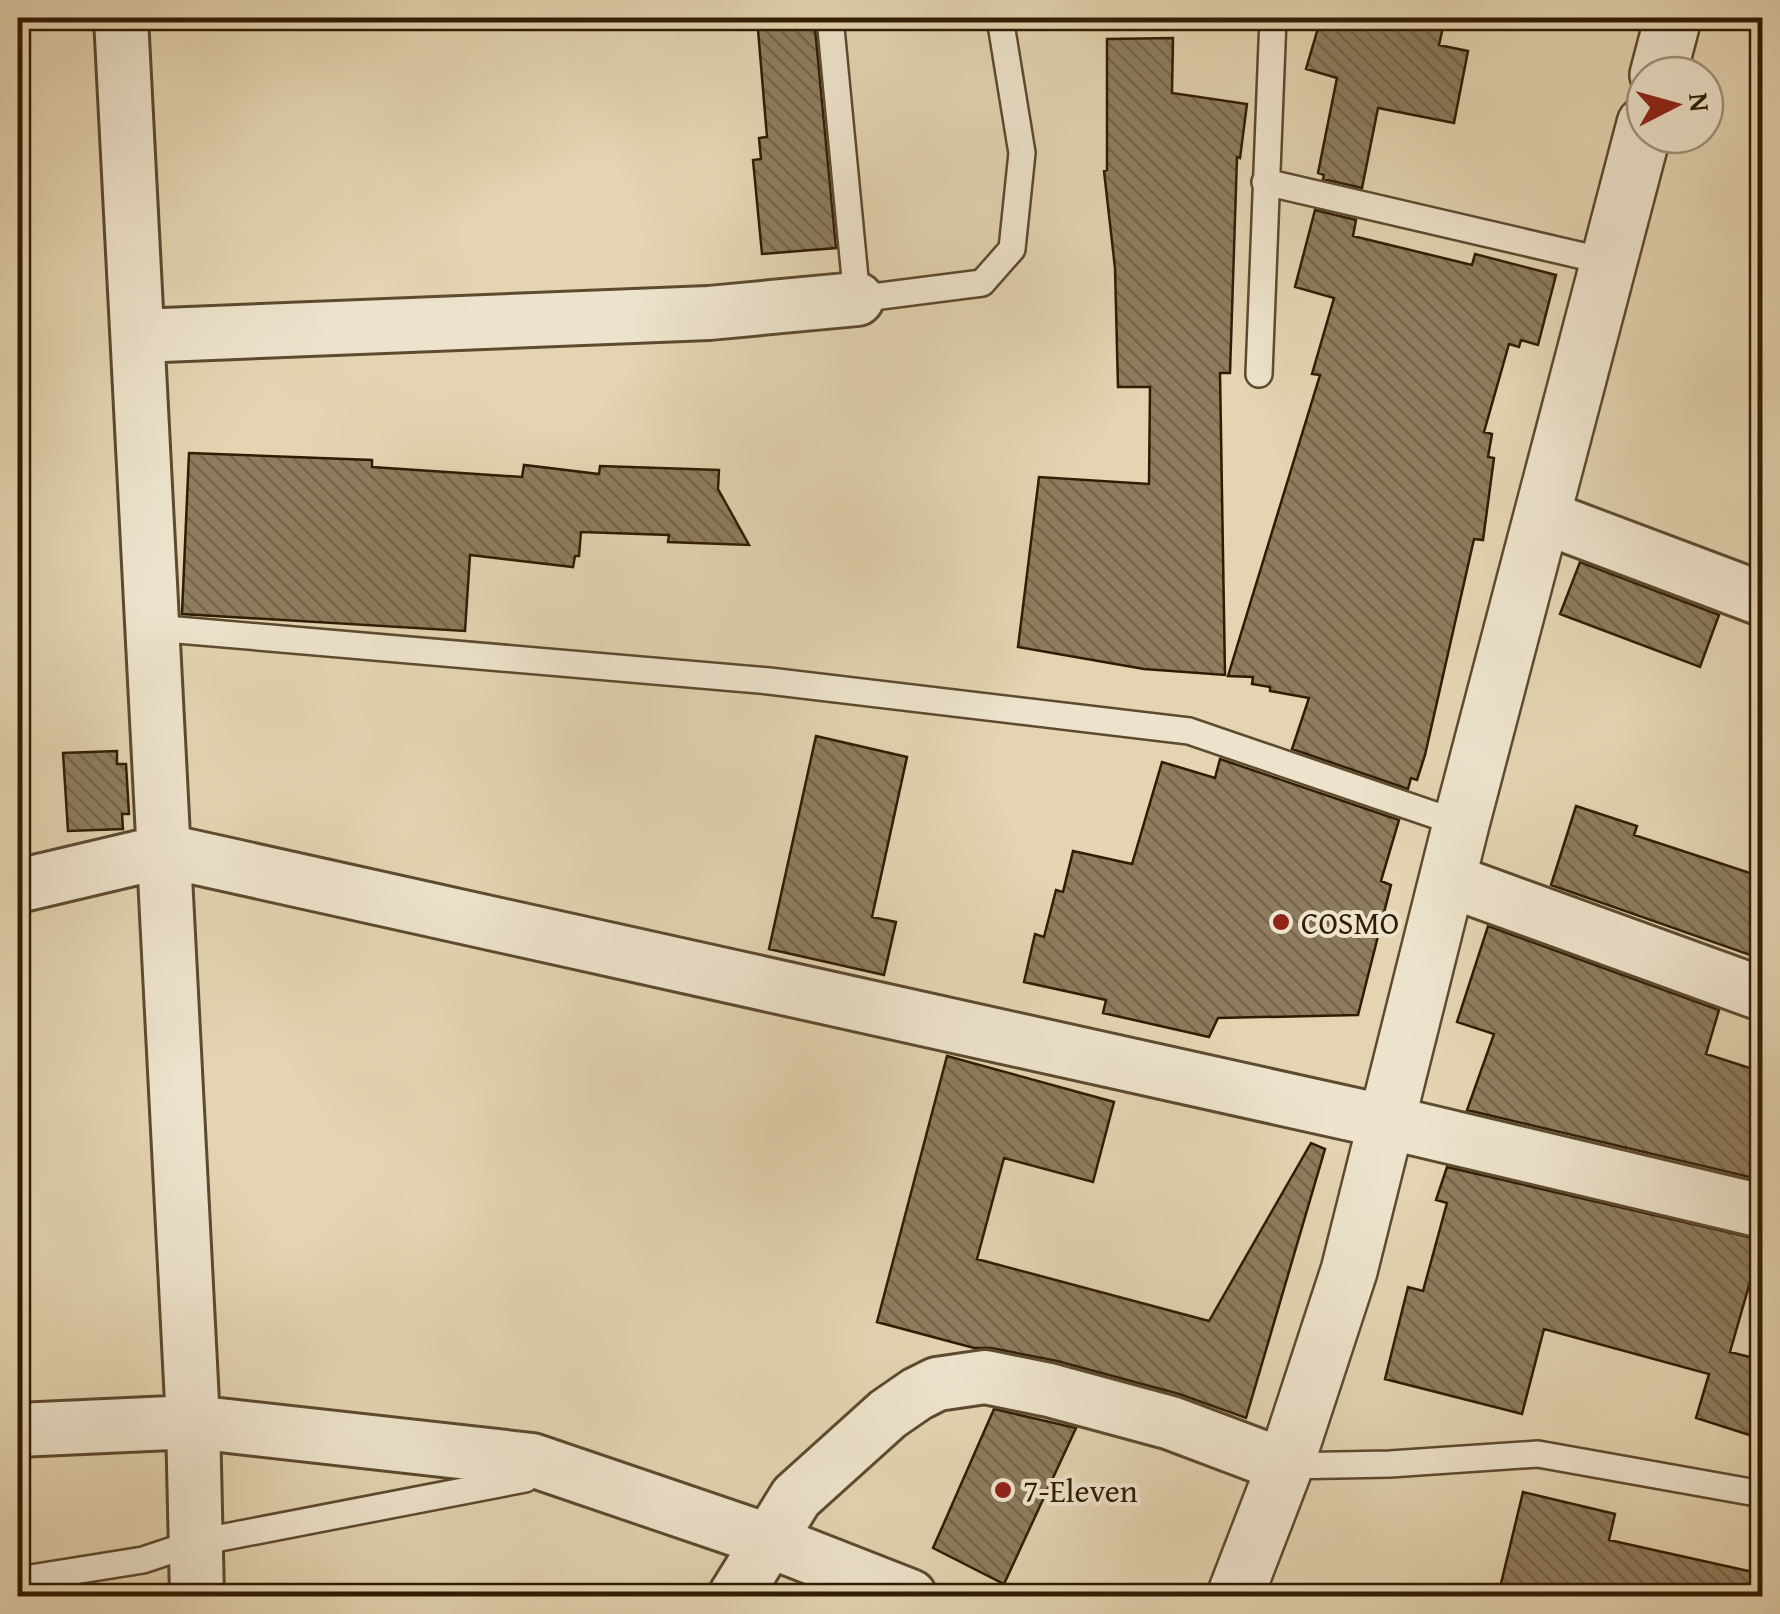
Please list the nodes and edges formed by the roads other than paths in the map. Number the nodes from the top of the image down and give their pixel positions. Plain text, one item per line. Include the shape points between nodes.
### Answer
1 (121, 18) edge
2 (830, 18) edge
3 (1000, 18) edge
4 (1273, 18) edge
5 (1672, 18) edge
6 (1663, 55) edge
7 (1637, 155) edge
8 (1265, 182) junction
9 (1609, 262) junction
10 (857, 299) junction
11 (138, 336) junction
12 (1258, 374) dead end
13 (1544, 517) junction
14 (1762, 599) edge
15 (154, 628) junction
16 (1460, 824) junction
17 (166, 851) junction
18 (1448, 880) junction
19 (18, 886) edge
20 (1762, 994) edge
21 (1387, 1122) junction
22 (1762, 1212) edge
23 (194, 1422) junction
24 (18, 1430) edge
25 (532, 1460) junction
26 (1285, 1466) junction
27 (1762, 1494) edge
28 (768, 1540) junction
29 (194, 1544) junction
30 (18, 1580) edge
31 (197, 1596) edge
32 (735, 1596) edge
33 (910, 1596) edge
34 (1235, 1596) edge

1 - 11 street
2 - 10 lane
3 - 10 lane via 1022,153 1012,250 982,282
4 - 8 lane
5 - 6 street
7 - 9 street
8 - 9 lane
8 - 12 lane
9 - 13 street
10 - 11 street via 710,313
11 - 15 street
13 - 14 street
13 - 16 street
15 - 16 lane via 770,681 1189,731
15 - 17 street
16 - 18 street
17 - 19 street
17 - 21 street
17 - 23 street
18 - 20 street
18 - 21 street
21 - 22 street
21 - 26 street
23 - 24 street
23 - 25 street
23 - 29 street
25 - 28 street
25 - 29 lane via 525,1480
26 - 27 lane via 1538,1454
26 - 28 street via 1066,1395 984,1378 938,1384 888,1414 796,1497
26 - 34 street
28 - 32 street
28 - 33 street
29 - 30 lane via 143,1560
29 - 31 street

